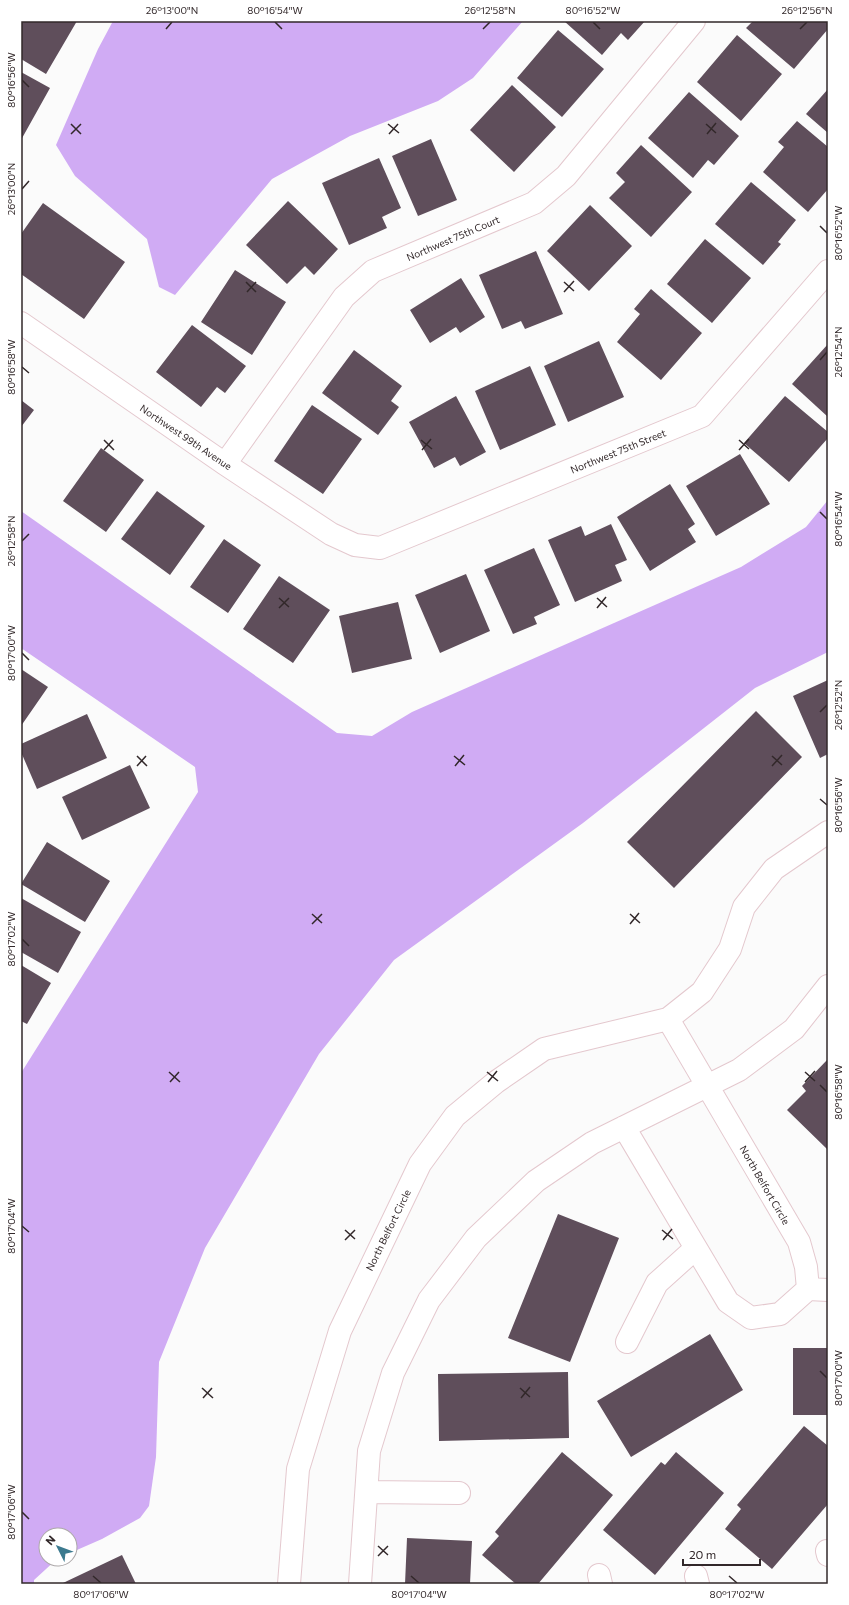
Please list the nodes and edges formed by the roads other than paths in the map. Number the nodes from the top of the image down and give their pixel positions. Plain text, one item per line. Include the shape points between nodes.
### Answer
1 (694, 21) edge
2 (828, 271) edge
3 (21, 323) edge
4 (224, 464) junction
5 (355, 545) joint
6 (828, 832) edge
7 (828, 986) edge
8 (668, 1019) junction
9 (707, 1086) junction
10 (624, 1127) junction
11 (696, 1248) junction
12 (818, 1290) edge
13 (627, 1342) dead end
14 (367, 1492) junction
15 (459, 1493) dead end
16 (289, 1584) edge
17 (360, 1584) edge

1 - 4 street, Northwest 75th Court via 566,176 534,203 373,271 344,297
2 - 5 street, Northwest 75th Street via 702,416 380,548
3 - 4 street, Northwest 99th Avenue
4 - 5 street, Northwest 99th Avenue via 331,534
6 - 8 street, North Belfort Circle via 774,869 744,907 730,949 702,992
7 - 9 street via 794,1029 739,1070
8 - 9 street, North Belfort Circle
8 - 16 street, North Belfort Circle via 544,1049 496,1082 456,1116 420,1164 338,1338 298,1469
9 - 10 street
9 - 12 street, North Belfort Circle via 799,1242 806,1268
10 - 11 street, North Belfort Circle
10 - 14 street via 592,1143 536,1181 476,1238 429,1300 393,1373 369,1451
11 - 12 street, North Belfort Circle via 728,1302 751,1318 780,1314
11 - 13 street via 657,1283
14 - 15 street
14 - 17 street

